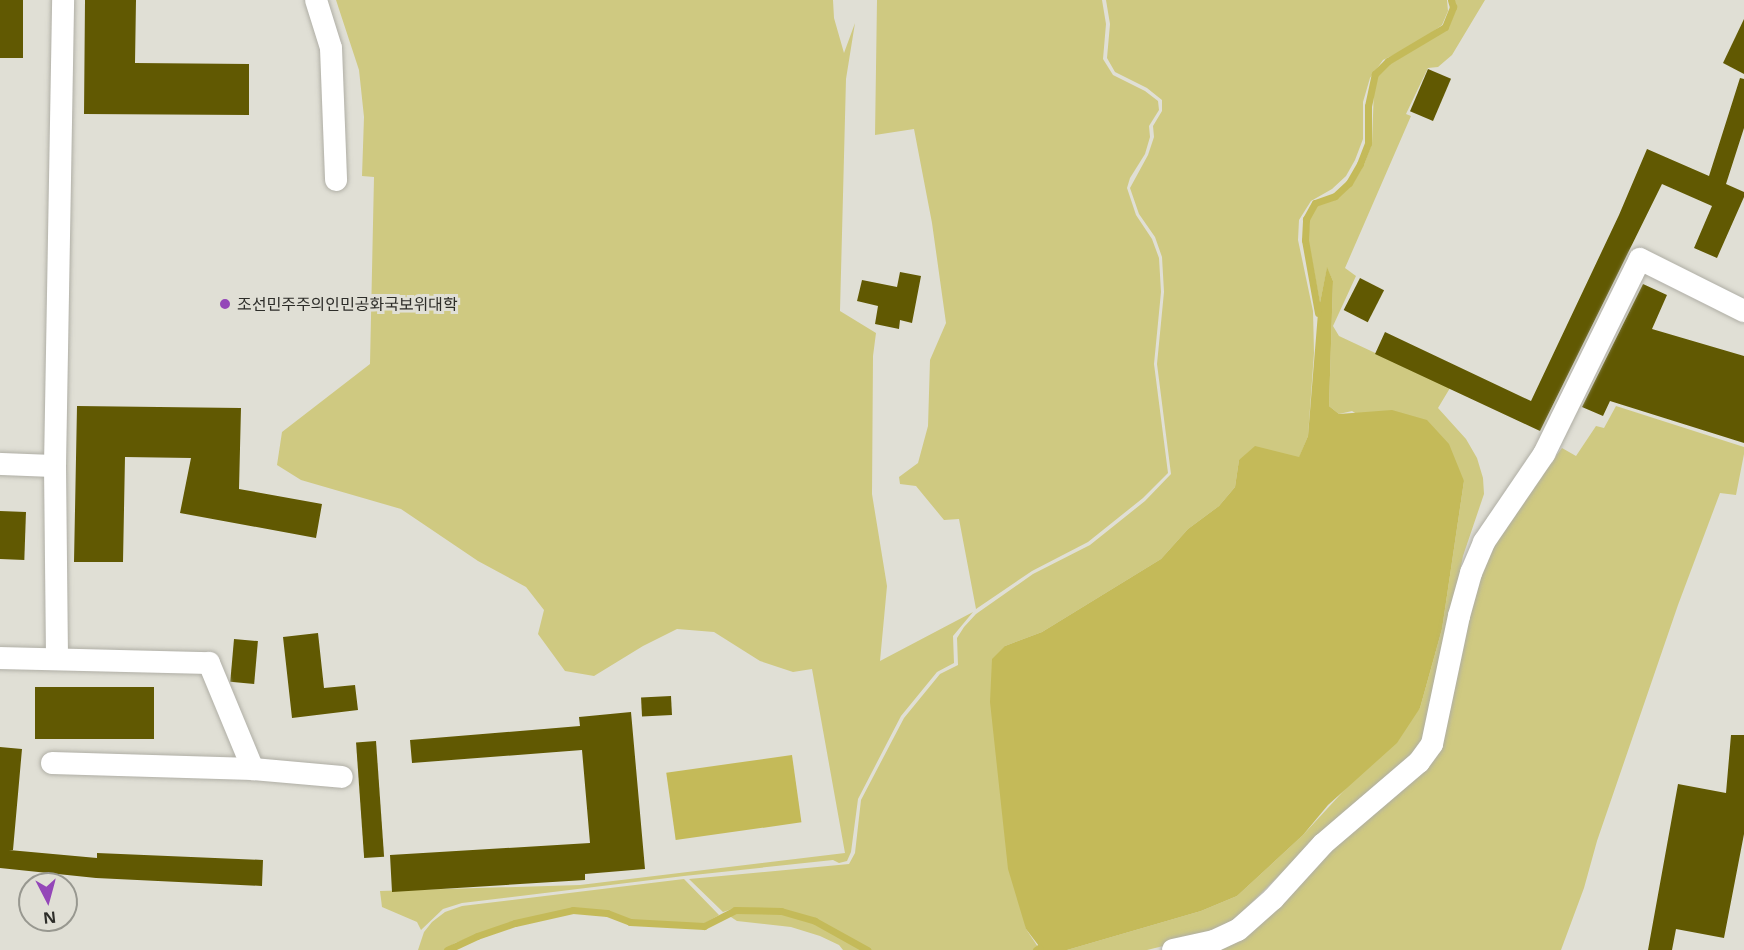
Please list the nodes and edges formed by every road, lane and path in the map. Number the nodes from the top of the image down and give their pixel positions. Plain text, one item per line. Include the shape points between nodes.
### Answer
1 (63, 0) edge
2 (316, 0) edge
3 (336, 180) dead end
4 (1744, 311) edge
5 (0, 464) edge
6 (56, 466) junction
7 (0, 658) edge
8 (57, 658) junction
9 (52, 764) dead end
10 (253, 769) junction
11 (342, 777) dead end
12 (1173, 950) edge

1 - 6 street
2 - 3 street via 331,48
4 - 12 street via 1640,259 1544,454 1484,542 1459,616 1432,744 1413,768 1323,844 1238,930 1214,941
5 - 6 street
6 - 8 street
7 - 8 street
8 - 10 street via 209,663
9 - 10 street
10 - 11 street

